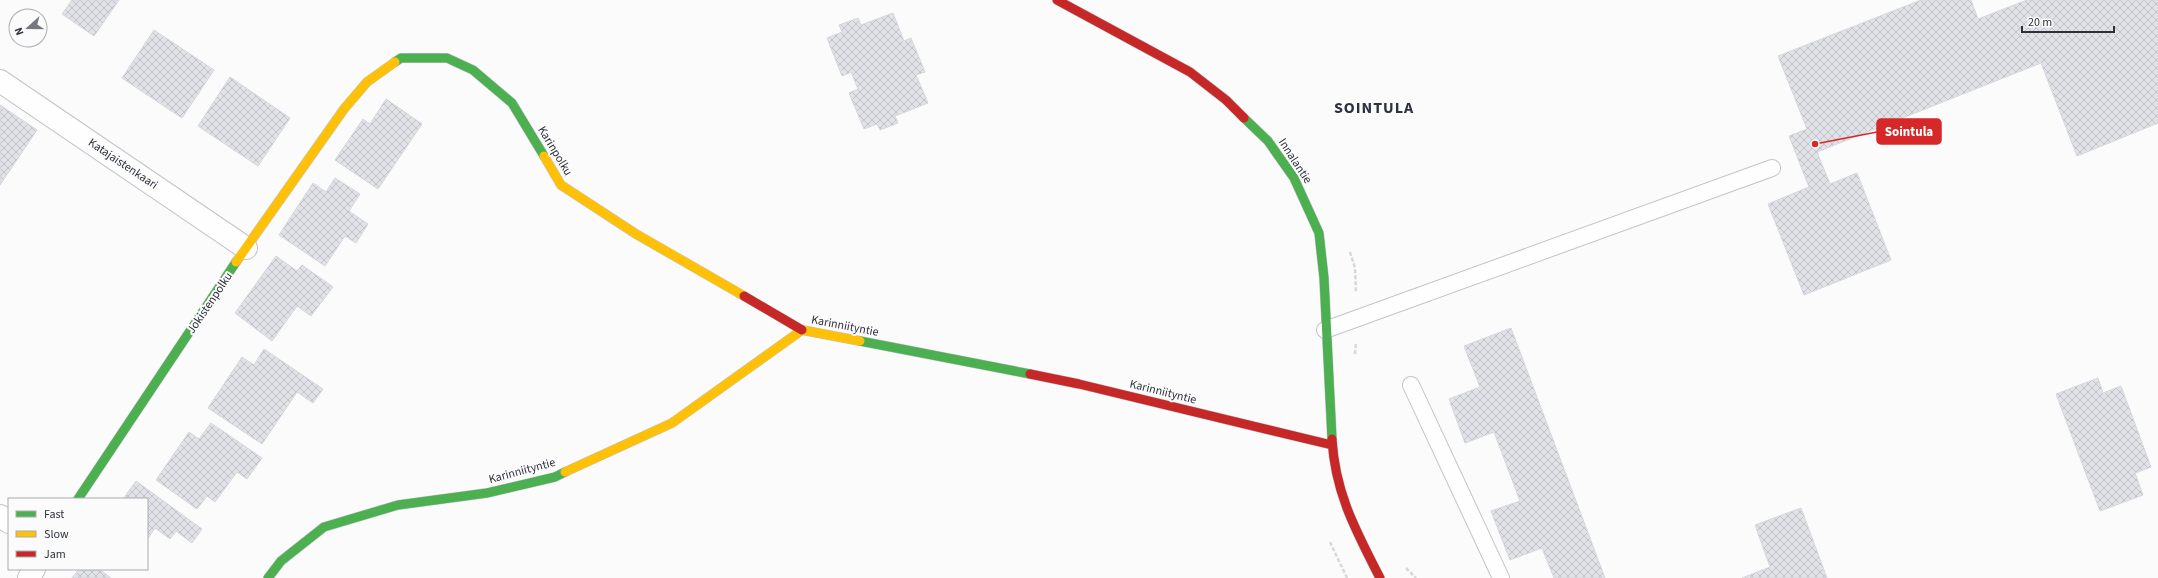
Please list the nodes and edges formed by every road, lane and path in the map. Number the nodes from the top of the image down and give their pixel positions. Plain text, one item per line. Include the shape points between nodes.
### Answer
1 (1057, 0) edge
2 (0, 81) edge
3 (344, 109) joint
4 (1772, 168) dead end
5 (246, 248) junction
6 (802, 330) junction
7 (1324, 330) junction
8 (1411, 385) dead end
9 (1332, 445) junction
10 (79, 498) edge
11 (268, 578) edge
12 (1380, 578) edge
13 (1501, 578) edge

1 - 7 street, Innalantie via 1190,72 1226,100 1268,141 1294,178 1319,233 1324,278
2 - 5 street, Katajaistenkaari
3 - 5 street, Jokistenpolku
3 - 6 street, Karinpolku via 367,82 401,58 447,58 473,70 512,103 561,185 636,234
4 - 7 lane
5 - 10 street, Jokistenpolku
6 - 9 street, Karinniityntie via 1079,384
6 - 11 street, Karinniityntie via 672,423 555,477 486,493 398,505 324,527 281,561
7 - 9 street, Innalantie
8 - 13 lane
9 - 12 street via 1338,481 1348,515

